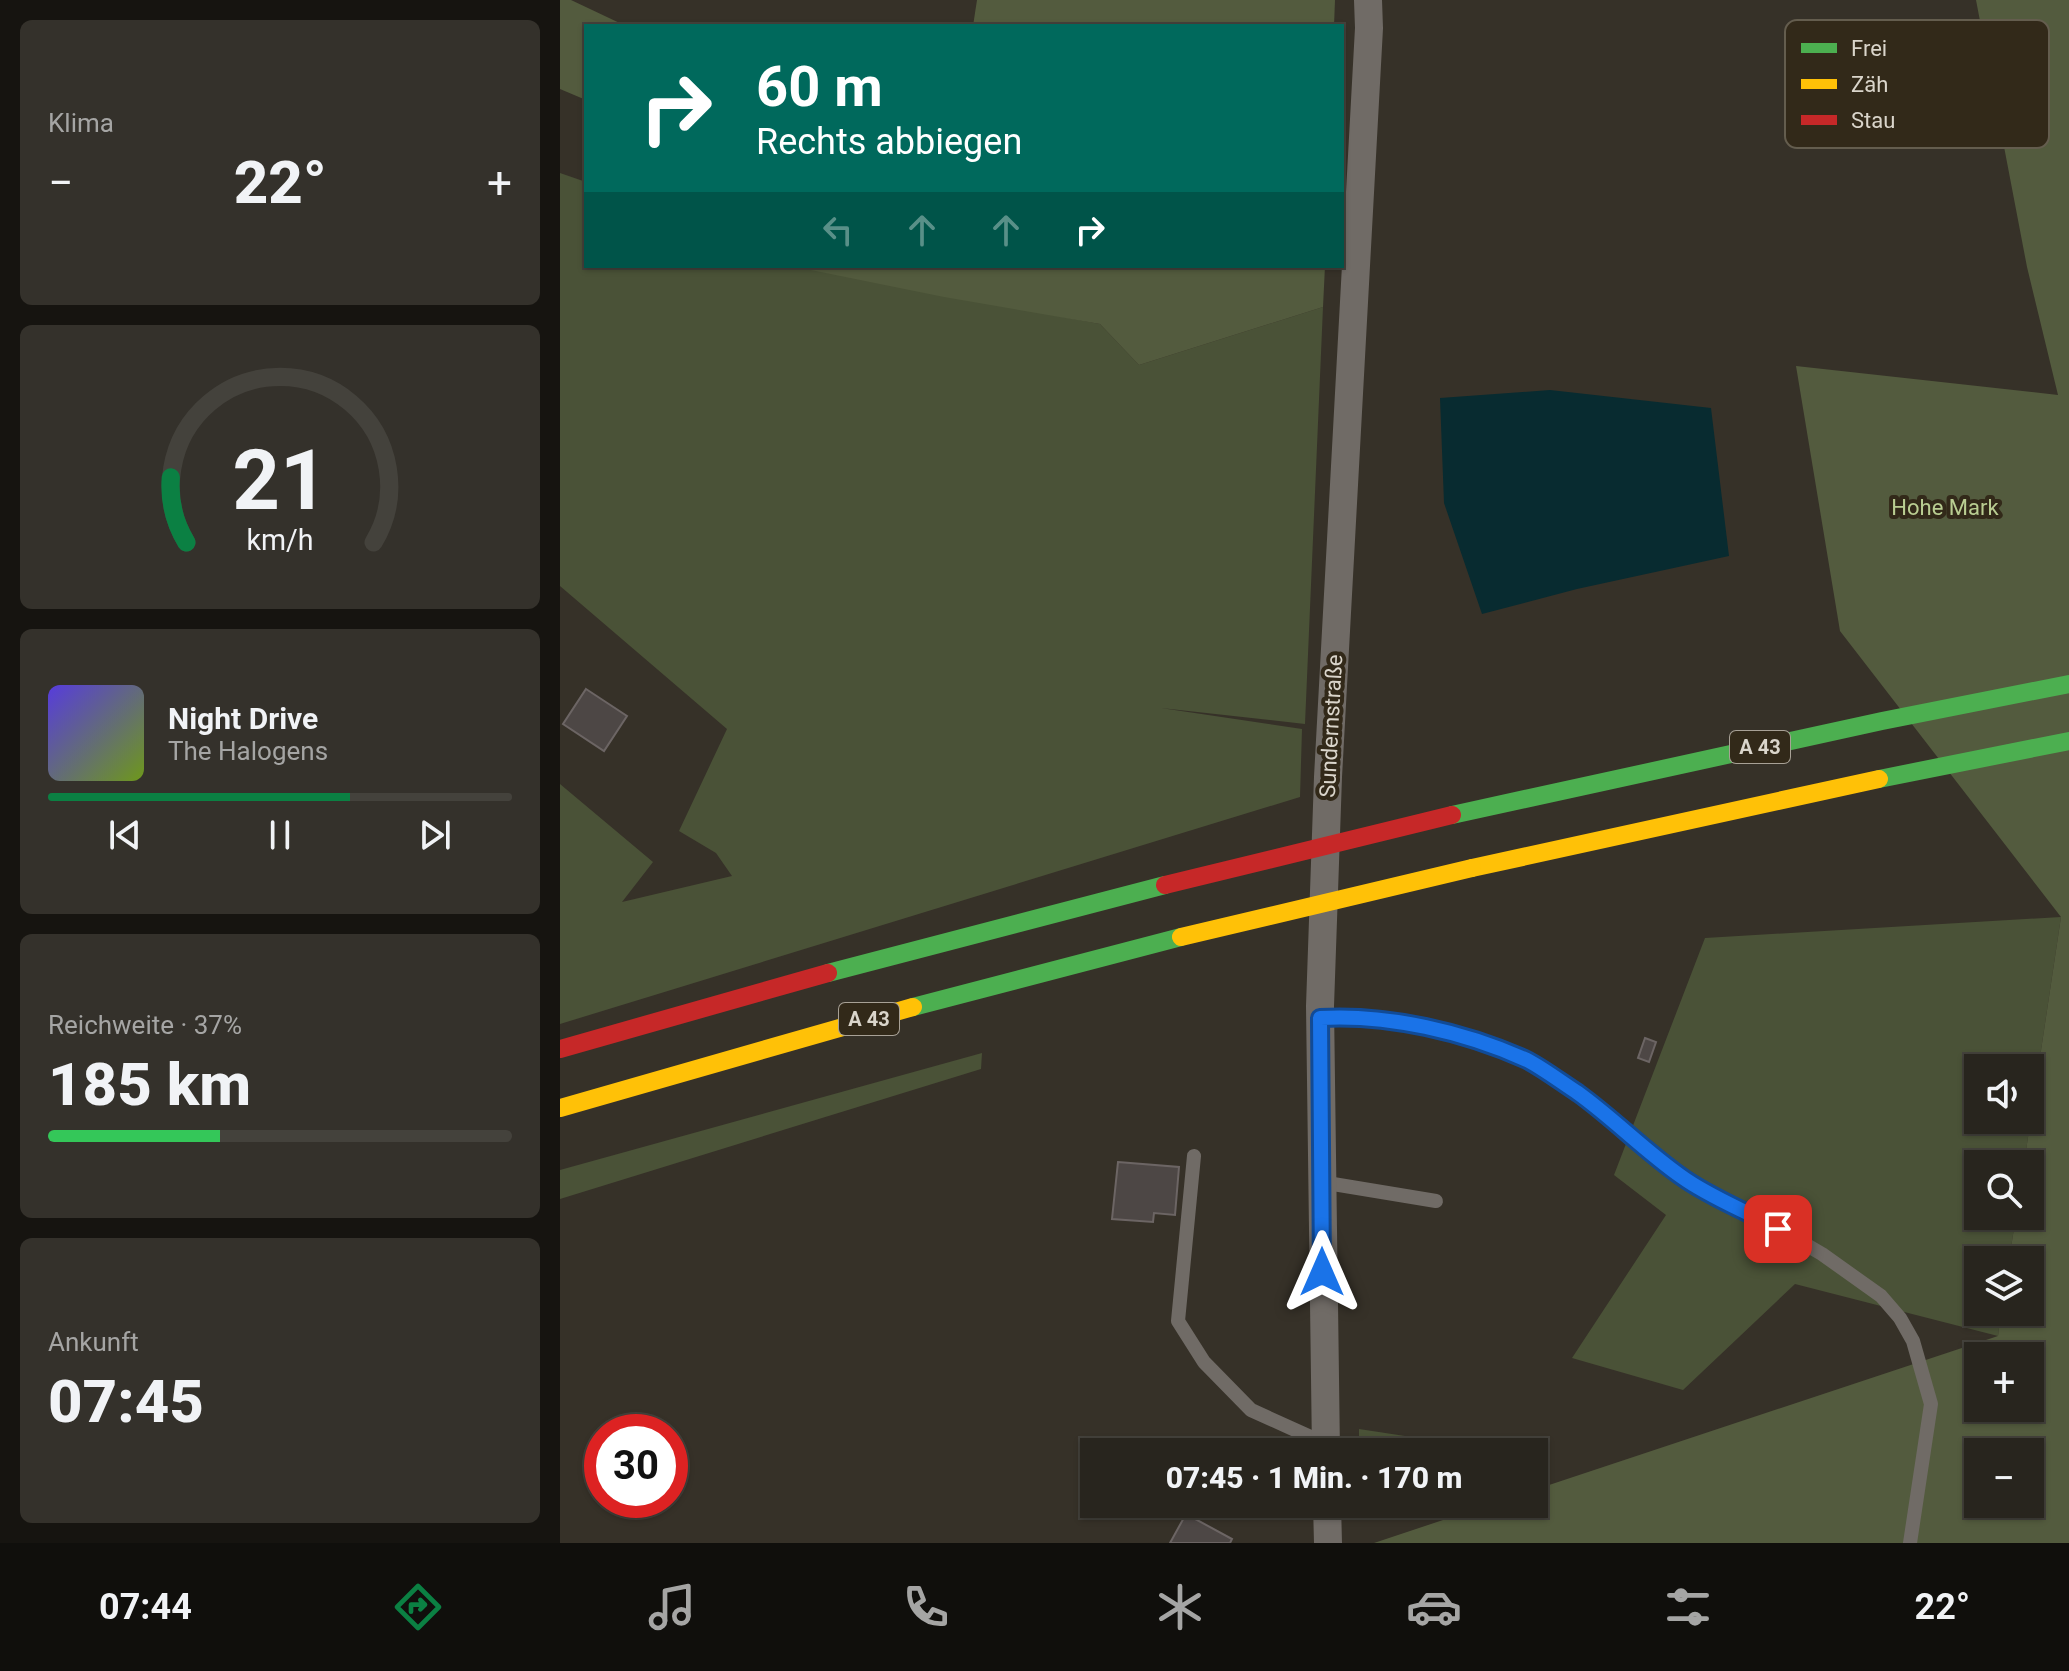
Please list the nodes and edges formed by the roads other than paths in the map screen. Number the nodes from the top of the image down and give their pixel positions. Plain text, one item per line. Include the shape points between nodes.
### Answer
1 (1368, 0) edge
2 (2069, 684) edge
3 (2069, 741) edge
4 (1320, 1018) junction
5 (560, 1049) edge
6 (560, 1108) edge
7 (1194, 1156) dead end
8 (1321, 1182) junction
9 (1436, 1201) dead end
10 (1306, 1438) edge
11 (1326, 1438) edge
12 (1327, 1518) edge
13 (1328, 1543) edge
14 (1910, 1543) edge

1 - 4 street, Sundernstraße
2 - 5 highway, A 43, bridge via 1452,815 874,960
3 - 6 highway, A 43, bridge via 1472,868 1181,937 878,1016
4 - 8 street, Sundernstraße
4 - 14 lane via 1354,1016 1435,1030 1528,1061 1620,1125 1683,1178 1822,1254 1881,1296 1913,1341 1931,1404
7 - 10 lane via 1178,1321 1204,1362 1251,1410
8 - 9 lane
8 - 11 street, Sundernstraße
12 - 13 street

